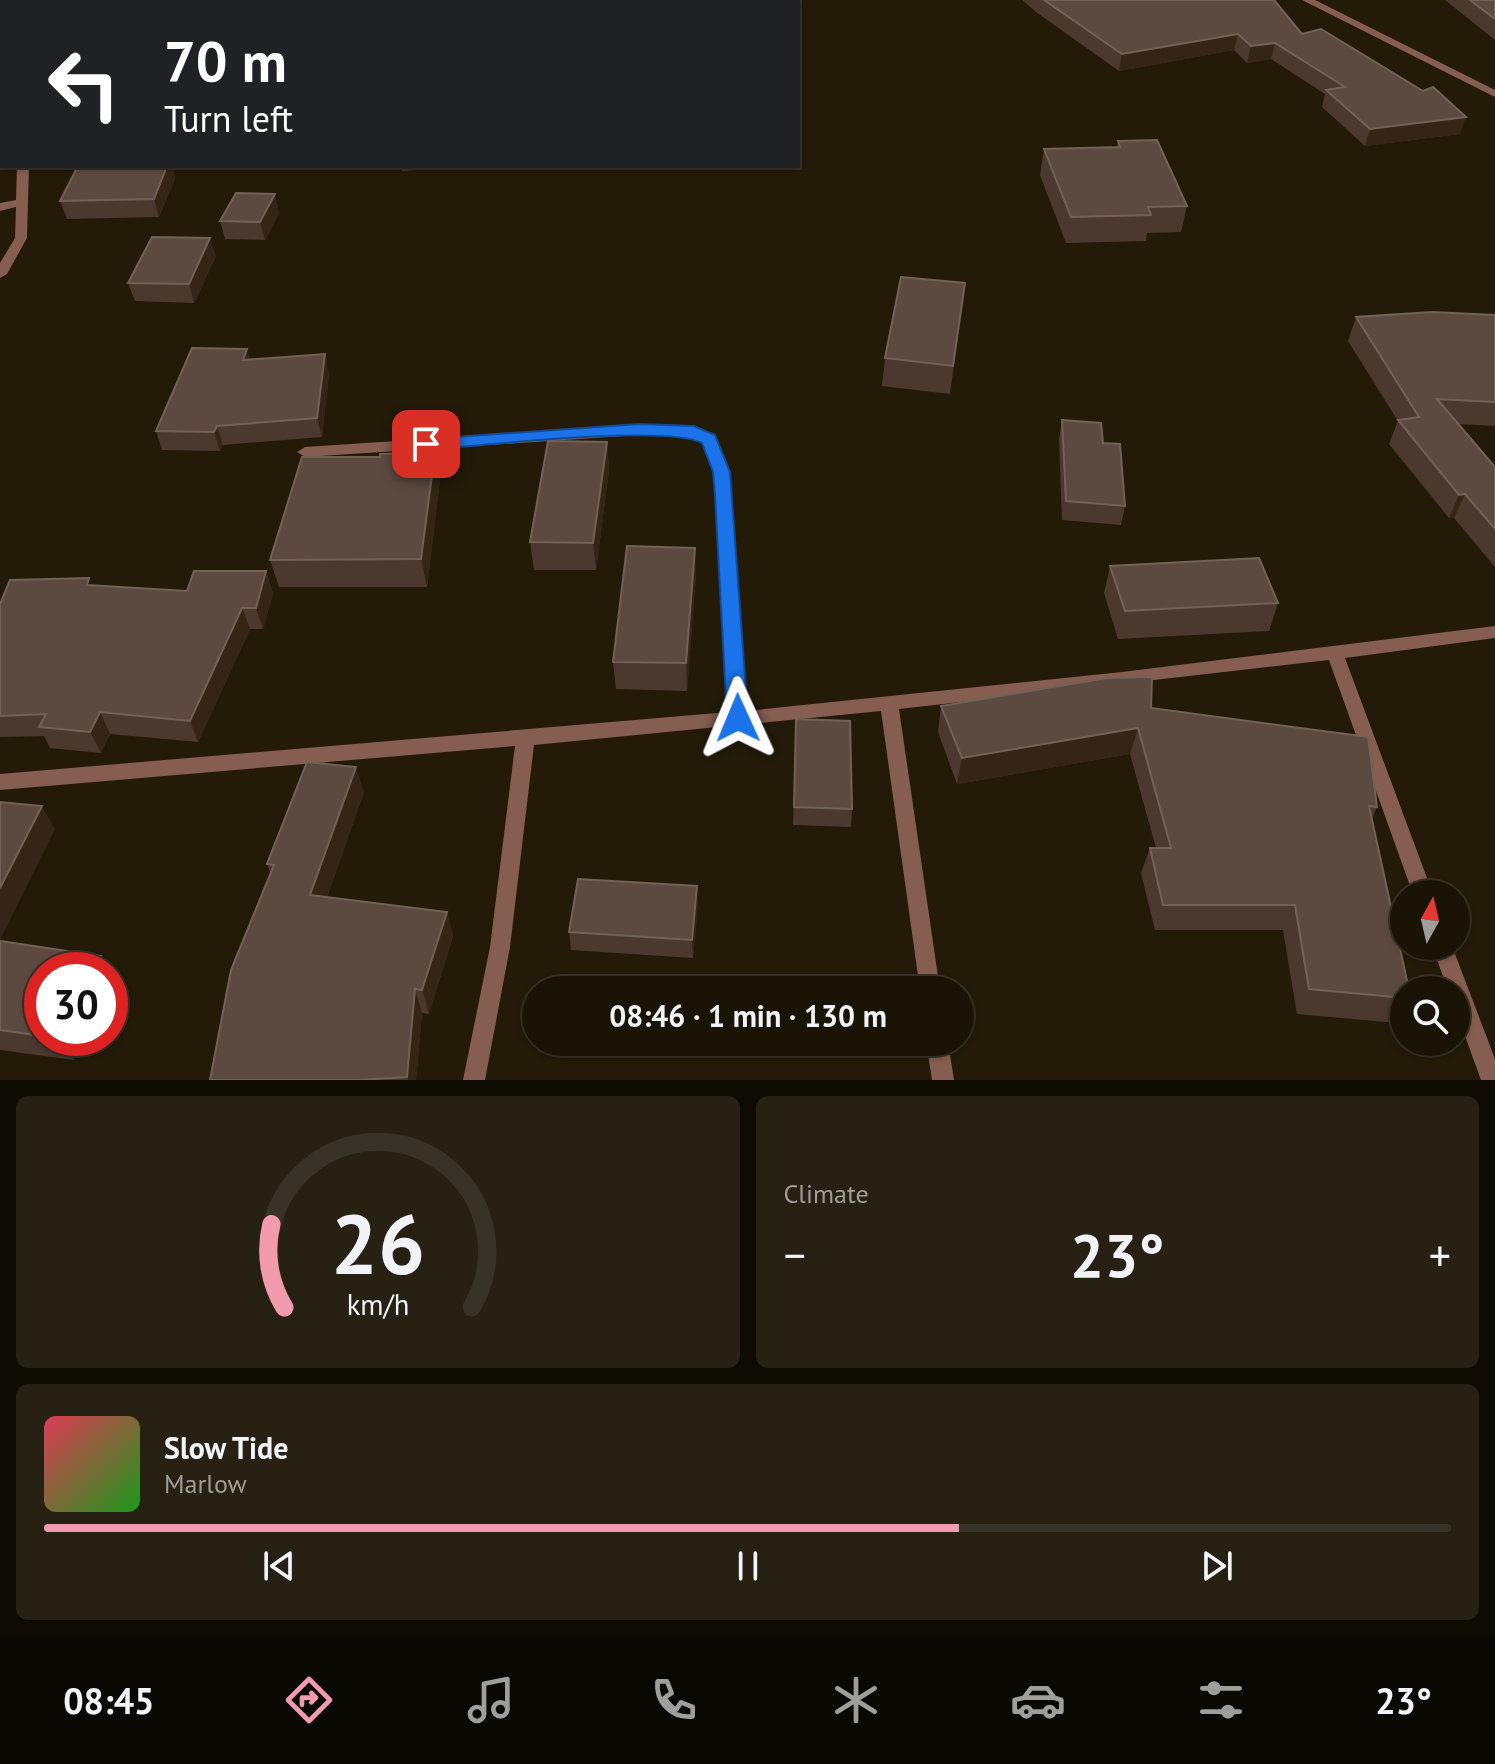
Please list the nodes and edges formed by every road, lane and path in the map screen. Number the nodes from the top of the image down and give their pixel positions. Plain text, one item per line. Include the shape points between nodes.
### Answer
1 (1307, 0) edge
2 (1495, 94) edge
3 (23, 168) edge
4 (22, 202) junction
5 (0, 207) edge
6 (0, 274) edge
7 (305, 452) dead end
8 (1495, 632) edge
9 (1335, 654) junction
10 (889, 703) junction
11 (738, 718) junction
12 (525, 740) junction
13 (0, 782) edge
14 (1418, 880) edge
15 (1447, 960) edge
16 (928, 976) edge
17 (939, 1056) edge
18 (474, 1080) edge
19 (943, 1080) edge
20 (1492, 1080) edge

1 - 2 street
3 - 4 street
4 - 5 street
4 - 6 street via 21,238
7 - 11 street via 639,430 694,432 709,439 723,486
8 - 9 street
9 - 10 street
9 - 14 street
10 - 11 street
10 - 16 street
11 - 12 street
12 - 13 street
12 - 18 street via 500,947
15 - 20 street
17 - 19 street

